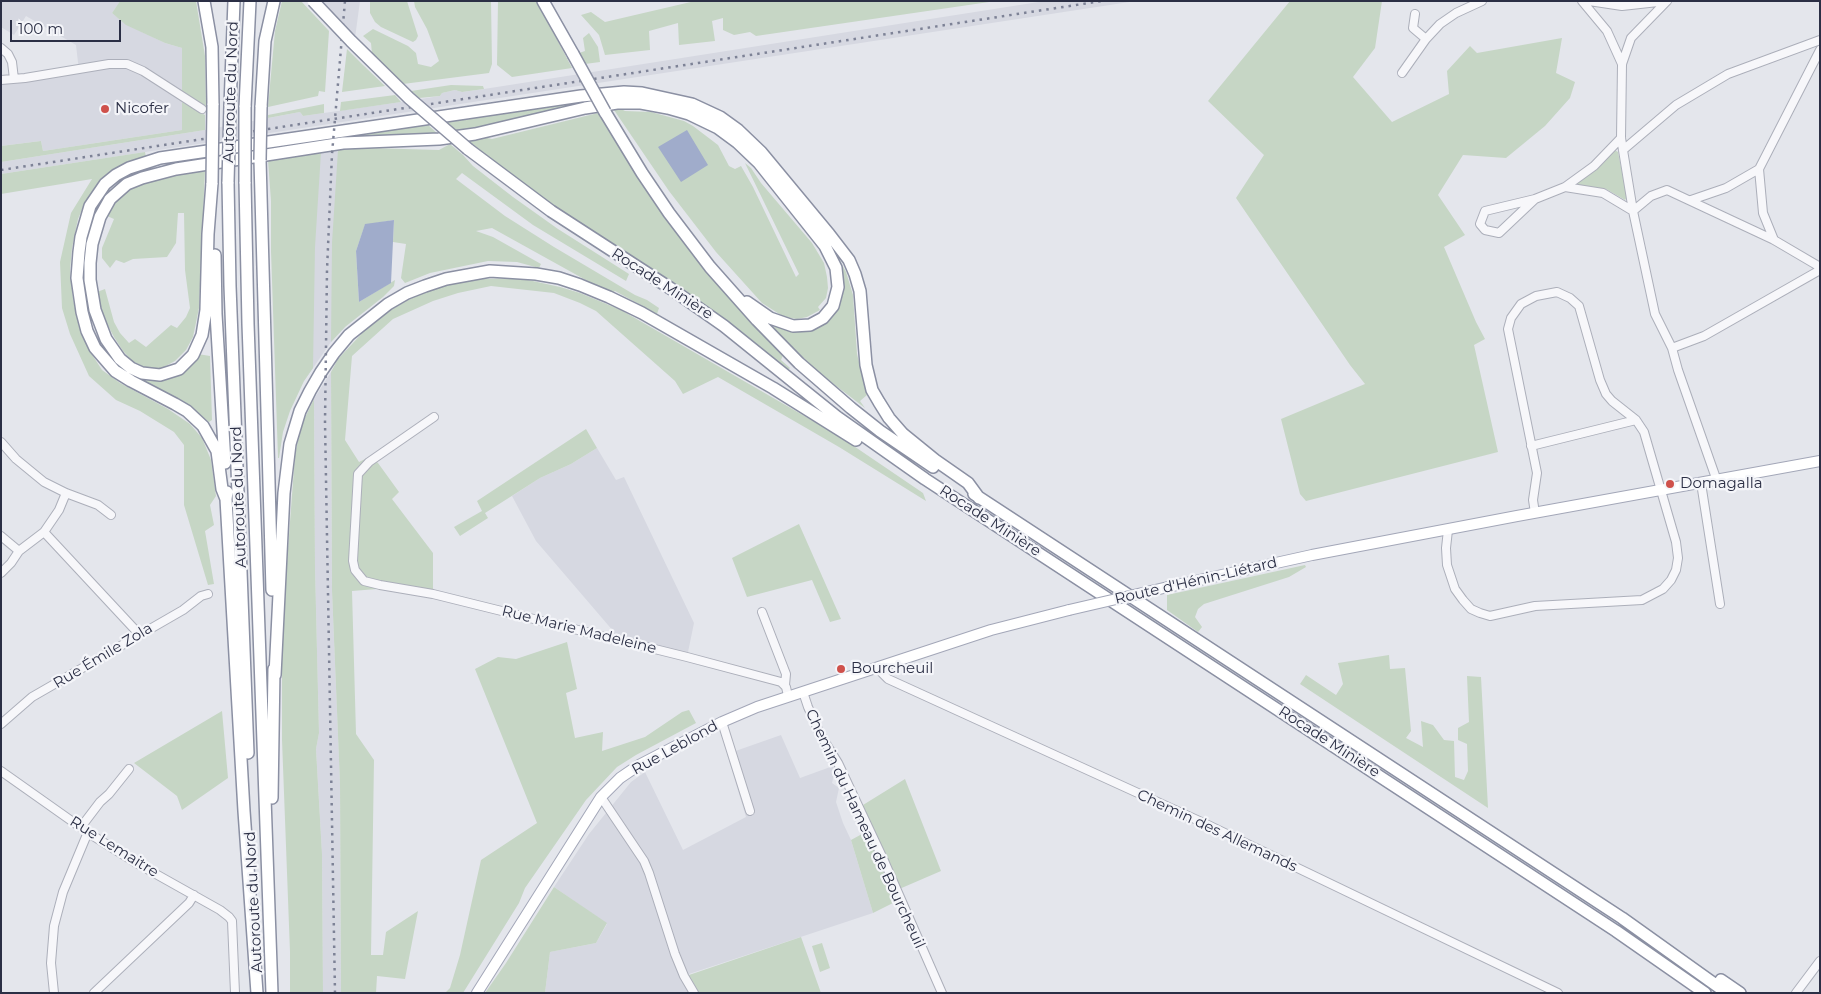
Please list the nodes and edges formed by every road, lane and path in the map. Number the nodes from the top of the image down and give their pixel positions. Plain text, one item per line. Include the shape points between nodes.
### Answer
1 (204, 1) edge
2 (234, 1) edge
3 (250, 1) edge
4 (274, 1) edge
5 (313, 1) edge
6 (544, 1) edge
7 (1482, 1) edge
8 (1582, 1) edge
9 (1589, 1) edge
10 (1667, 1) edge
11 (1415, 14) dead end
12 (1426, 39) junction
13 (1820, 40) edge
14 (1, 48) edge
15 (1820, 50) edge
16 (1622, 64) junction
17 (1402, 73) dead end
18 (1, 80) edge
19 (14, 80) junction
20 (207, 107) junction
21 (1621, 138) junction
22 (1623, 150) junction
23 (1759, 169) junction
24 (212, 183) junction
25 (1564, 187) junction
26 (1535, 200) junction
27 (1691, 200) junction
28 (1633, 211) junction
29 (1774, 240) junction
30 (1818, 272) edge
31 (730, 290) junction
32 (1672, 348) junction
33 (434, 417) dead end
34 (1636, 420) junction
35 (1, 442) edge
36 (1532, 446) junction
37 (1820, 462) edge
38 (925, 479) junction
39 (1717, 480) junction
40 (1701, 483) junction
41 (1660, 490) junction
42 (66, 493) junction
43 (979, 498) junction
44 (226, 499) junction
45 (1535, 513) junction
46 (111, 515) dead end
47 (1448, 530) junction
48 (44, 532) junction
49 (1, 536) edge
50 (19, 551) junction
51 (1, 573) edge
52 (208, 594) dead end
53 (1720, 604) dead end
54 (762, 612) dead end
55 (139, 634) junction
56 (880, 666) junction
57 (275, 675) junction
58 (784, 685) junction
59 (803, 692) junction
60 (788, 696) junction
61 (722, 722) junction
62 (1, 724) edge
63 (129, 769) dead end
64 (1, 771) edge
65 (601, 797) junction
66 (750, 811) dead end
67 (81, 827) junction
68 (88, 832) junction
69 (268, 875) junction
70 (194, 895) junction
71 (1622, 918) junction
72 (1820, 961) edge
73 (54, 993) edge
74 (94, 993) edge
75 (235, 993) edge
76 (257, 993) edge
77 (272, 993) edge
78 (477, 993) edge
79 (694, 993) edge
80 (942, 993) edge
81 (1558, 993) edge
82 (1705, 993) edge
83 (1726, 993) edge
84 (1740, 993) edge
85 (1796, 993) edge

1 - 20 highway via 212,47
2 - 76 highway, Autoroute du Nord, bridge via 228,182 230,286
3 - 69 highway, Autoroute du Nord, bridge via 244,182
4 - 57 highway, bridge via 265,41 260,107 260,181
5 - 38 highway, Rocade Minière, bridge via 409,98 468,149 559,217 717,320 837,417
6 - 31 highway, Rocade Minière, bridge via 642,173
7 - 12 street via 1456,13
8 - 16 street via 1607,31
9 - 10 street via 1622,6
10 - 16 street via 1631,38
11 - 12 street via 1413,28
12 - 17 street
13 - 22 street via 1728,74 1676,105
14 - 19 street via 12,62
15 - 23 street
16 - 21 street
18 - 19 street
19 - 20 street via 116,63 136,68
20 - 24 highway, bridge
21 - 22 street
21 - 25 street via 1594,166
22 - 28 street
23 - 27 street via 1726,188
23 - 29 street via 1763,213
24 - 31 highway via 202,336 193,355 179,369 160,375 142,373 120,358 106,340 95,310 90,280 92,244 100,217 110,198 127,184 176,170 343,143 439,139 475,134 599,105 630,103 668,108 704,121 731,138 759,163 820,238 833,260 838,282 835,301 827,314 816,323 798,327 770,318
24 - 44 highway
25 - 26 street
25 - 28 street via 1602,192
26 - 26 street via 1485,211 1480,224 1486,230 1499,233
27 - 28 street via 1667,190 1652,196
27 - 29 street
28 - 32 street via 1655,314
29 - 30 street
30 - 32 street via 1704,336
31 - 43 highway, Rocade Minière via 799,363 851,408
32 - 39 street
33 - 58 street, Rue Marie Madeleine via 376,457 358,474 353,561 360,578 368,583 433,594 620,640
34 - 36 street
34 - 36 street via 1606,394 1579,306 1557,292 1536,296 1521,304 1508,329
34 - 41 street via 1644,432
35 - 42 street via 44,482
36 - 45 street via 1537,473 1533,500
37 - 39 main road, Route d'Hénin-Liétard
38 - 57 highway via 890,462 773,388 609,297 558,278 536,274 490,271 446,279 407,293 356,329 334,353 305,400 290,444 287,468
38 - 82 highway, Rocade Minière via 1608,926
39 - 40 main road, Route d'Hénin-Liétard
40 - 41 main road, Route d'Hénin-Liétard
40 - 53 street
41 - 45 main road, Route d'Hénin-Liétard
41 - 47 street via 1678,558 1671,580 1663,589 1642,600 1529,607 1490,616 1480,613 1462,600 1450,579 1446,548
42 - 46 street
42 - 48 street
43 - 44 highway via 968,483 903,434 889,418 872,390 866,365 860,292 849,260 761,152 720,117 692,104 642,93 616,92 160,158 129,168 105,184 90,206 79,252 77,278 87,331 95,348 115,371 175,404 203,426 217,451
43 - 71 highway, Rocade Minière
44 - 76 highway
45 - 47 main road, Route d'Hénin-Liétard
47 - 56 main road, Route d'Hénin-Liétard, bridge via 1312,555 1069,610 991,630
48 - 50 street
48 - 55 street
49 - 50 street
50 - 51 street
52 - 55 street, Rue Émile Zola
54 - 58 street via 786,674
55 - 62 street, Rue Émile Zola via 32,697
56 - 59 main road, Rue Leblond
56 - 81 street, Chemin des Allemands via 888,679 1208,825
57 - 69 highway
58 - 60 street
59 - 60 main road, Rue Leblond
59 - 80 street, Chemin du Hameau de Bourcheuil via 820,734 838,763 885,862
60 - 61 main road, Rue Leblond
61 - 65 main road, Rue Leblond via 639,765
61 - 66 street
63 - 67 street
64 - 67 street, Rue Lemaitre
65 - 78 main road, Rue Leblond
65 - 79 street via 644,861 675,954
67 - 68 street, Rue Lemaitre
68 - 70 street, Rue Lemaitre
68 - 73 street via 63,892 54,926 51,963
69 - 77 highway, Autoroute du Nord
70 - 74 street
70 - 75 street, Rue Lemaitre via 232,921
71 - 83 highway, Rocade Minière
71 - 84 highway
72 - 85 street

